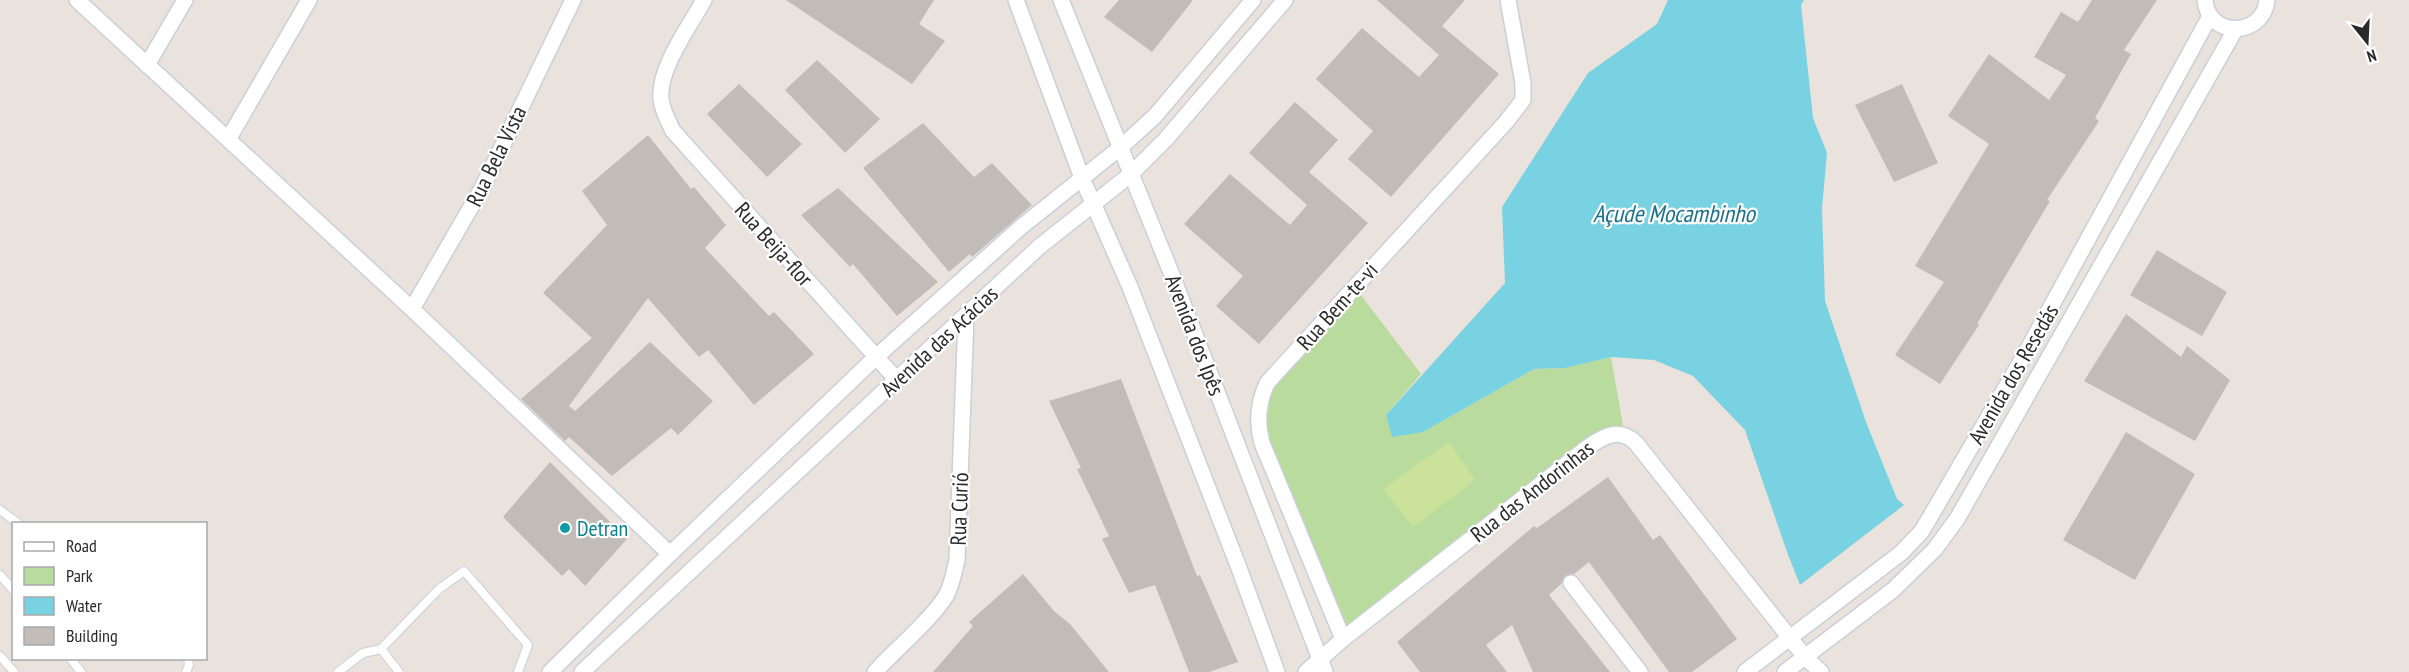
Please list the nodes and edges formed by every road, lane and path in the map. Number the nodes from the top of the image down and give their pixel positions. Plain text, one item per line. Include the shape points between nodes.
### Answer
1 (77, 0) edge
2 (185, 0) edge
3 (309, 0) edge
4 (573, 0) edge
5 (704, 0) edge
6 (1016, 0) edge
7 (1061, 0) edge
8 (1253, 0) edge
9 (1285, 0) edge
10 (1508, 0) edge
11 (2205, 0) edge
12 (2267, 0) edge
13 (2210, 16) junction
14 (2235, 30) junction
15 (147, 64) junction
16 (229, 138) junction
17 (1121, 147) junction
18 (1131, 174) junction
19 (1082, 178) junction
20 (1094, 203) junction
21 (412, 309) junction
22 (966, 316) junction
23 (876, 357) junction
24 (897, 380) junction
25 (0, 510) edge
26 (16, 522) edge
27 (670, 554) junction
28 (0, 575) edge
29 (1571, 583) dead end
30 (12, 589) edge
31 (1791, 638) junction
32 (1343, 639) junction
33 (381, 649) junction
34 (0, 656) edge
35 (1805, 657) junction
36 (72, 660) edge
37 (1323, 666) edge
38 (14, 672) edge
39 (81, 672) edge
40 (338, 672) edge
41 (399, 672) edge
42 (518, 672) edge
43 (550, 672) edge
44 (582, 672) edge
45 (874, 672) edge
46 (1277, 672) edge
47 (1306, 672) edge
48 (1640, 672) edge
49 (1745, 672) edge
50 (1785, 672) edge
51 (1821, 672) edge

1 - 15 street
2 - 15 street
3 - 16 street
4 - 21 street, Rua Bela Vista via 483,188
5 - 23 street, Rua Beija-flor via 660,83 661,102 673,131
6 - 19 street, Avenida dos Ipês
7 - 17 street, Avenida dos Ipês
8 - 17 street, Avenida das Acácias via 1155,116
9 - 18 street, Avenida das Acácias via 1166,139
10 - 32 street, Rua Bem-te-vi via 1523,100 1267,383 1261,395 1258,420 1262,443
11 - 13 street
12 - 14 street via 2262,16 2254,24
13 - 14 street
13 - 31 street, Avenida dos Resedás via 2024,356 1922,531 1900,553
14 - 35 street, Avenida dos Resedás via 1957,519 1935,549 1893,590
15 - 16 street
16 - 21 street
17 - 18 street, Avenida dos Ipês
17 - 19 street, Avenida das Acácias
18 - 20 street, Avenida das Acácias
18 - 37 street, Avenida dos Ipês
19 - 20 street, Avenida dos Ipês
19 - 23 street, Avenida das Acácias via 1021,227
20 - 22 street, Avenida das Acácias via 1039,247
20 - 46 street, Avenida dos Ipês via 1130,287
21 - 27 street
22 - 24 street, Avenida das Acácias
22 - 45 street, Rua Curió via 957,560 952,582 946,596
23 - 24 street, Rua Beija-flor
23 - 27 street, Avenida das Acácias
24 - 44 street, Avenida das Acácias
25 - 26 lane
27 - 43 street, Avenida das Acácias
28 - 30 lane
29 - 48 street
31 - 32 street, Rua das Andorinhas via 1636,443 1614,433 1588,447
31 - 35 street, Rua das Andorinhas
31 - 49 street, Avenida dos Resedás
32 - 37 street
33 - 40 lane via 363,653
33 - 41 lane
33 - 42 lane via 439,589 464,571 528,645
34 - 38 lane
35 - 50 street, Avenida dos Resedás
35 - 51 street, Rua das Andorinhas
36 - 39 lane
37 - 47 street

